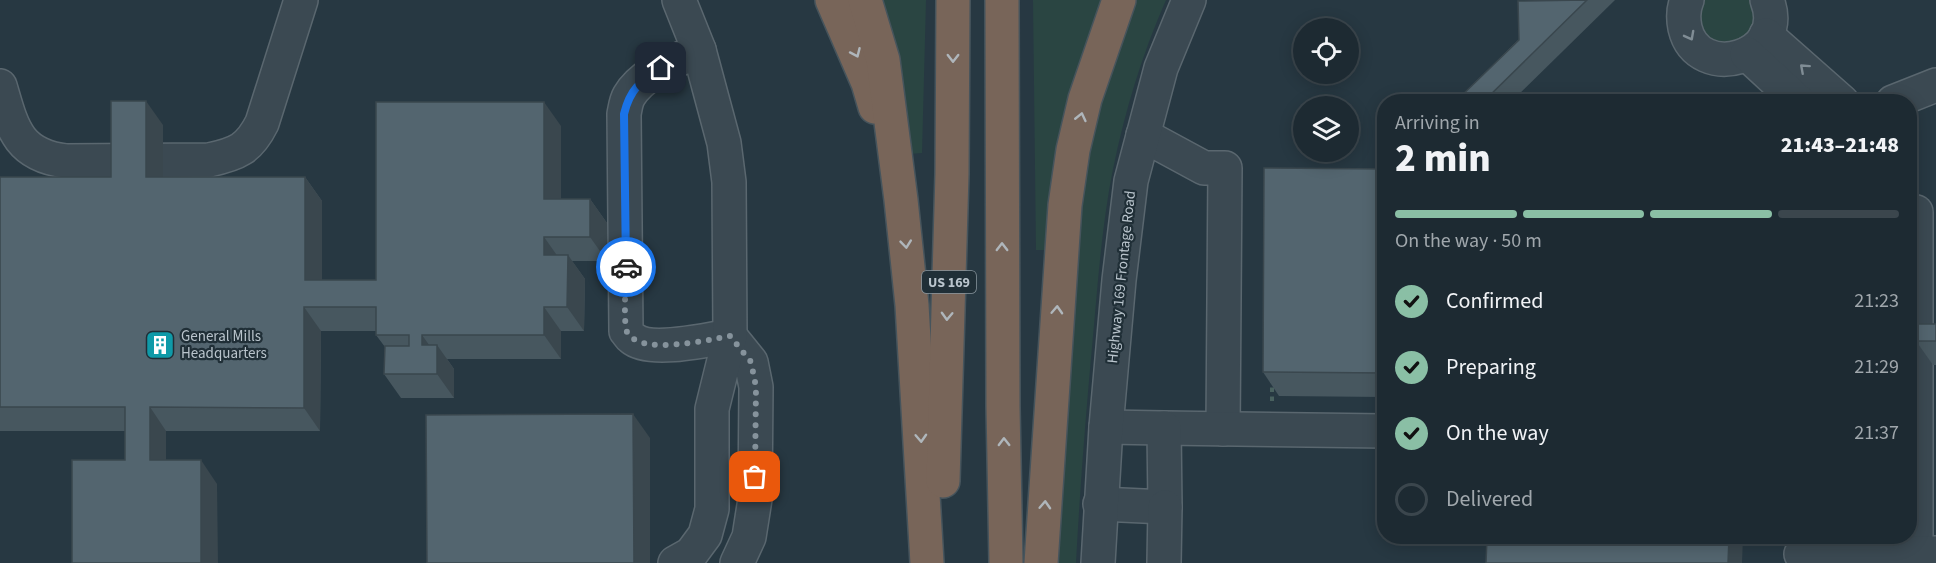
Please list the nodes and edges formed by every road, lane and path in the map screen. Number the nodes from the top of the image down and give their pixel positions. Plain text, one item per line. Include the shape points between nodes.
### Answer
1 (301, 0) edge
2 (679, 0) edge
3 (832, 0) edge
4 (865, 0) edge
5 (953, 0) edge
6 (1002, 0) edge
7 (1119, 0) edge
8 (1188, 0) edge
9 (1687, 0) edge
10 (1767, 0) edge
11 (1756, 45) junction
12 (699, 50) junction
13 (1936, 85) edge
14 (0, 86) edge
15 (1793, 94) edge
16 (1830, 94) edge
17 (1913, 94) edge
18 (1143, 135) junction
19 (901, 200) junction
20 (1917, 246) edge
21 (730, 336) junction
22 (1272, 380) edge
23 (1272, 403) dead end
24 (1106, 427) junction
25 (1164, 428) junction
26 (1223, 429) junction
27 (1377, 431) edge
28 (1100, 504) junction
29 (1165, 507) junction
30 (1802, 551) edge
31 (1926, 553) edge
32 (675, 563) edge
33 (736, 563) edge
34 (927, 563) edge
35 (939, 563) edge
36 (1006, 563) edge
37 (1041, 563) edge
38 (1098, 563) edge
39 (1164, 563) edge

1 - 14 street via 262,123 254,139 230,155 209,160 50,159 22,143 12,127
2 - 12 street
3 -> 19 highway via 868,83
4 - 19 highway via 883,60
5 -> 35 highway, US 169 via 952,174
36 -> 6 highway
37 -> 7 highway via 1065,205 1085,99
8 - 18 street, Highway 169 Frontage Road via 1161,68
9 -> 11 street via 1683,18 1686,33 1705,54 1733,59
10 - 11 street via 1770,21
11 - 15 street
16 -> 11 street
12 - 21 street via 724,143 729,182
12 - 21 street via 640,82 628,97 624,114 626,331 632,339 647,344 670,345
13 - 17 street
18 - 24 street, Highway 169 Frontage Road via 1125,223
18 - 26 street via 1204,168 1225,168
19 -> 34 highway via 914,327
20 - 31 street
21 - 32 street via 712,409 712,509 705,536 691,554
21 - 33 street via 751,362 756,387 755,499 749,537
22 - 23 path
24 - 25 street
24 - 28 street, Highway 169 Frontage Road
25 - 26 street
25 - 29 street
26 - 27 street
28 - 29 street
28 - 38 street, Highway 169 Frontage Road
29 - 39 street
30 - 31 street

